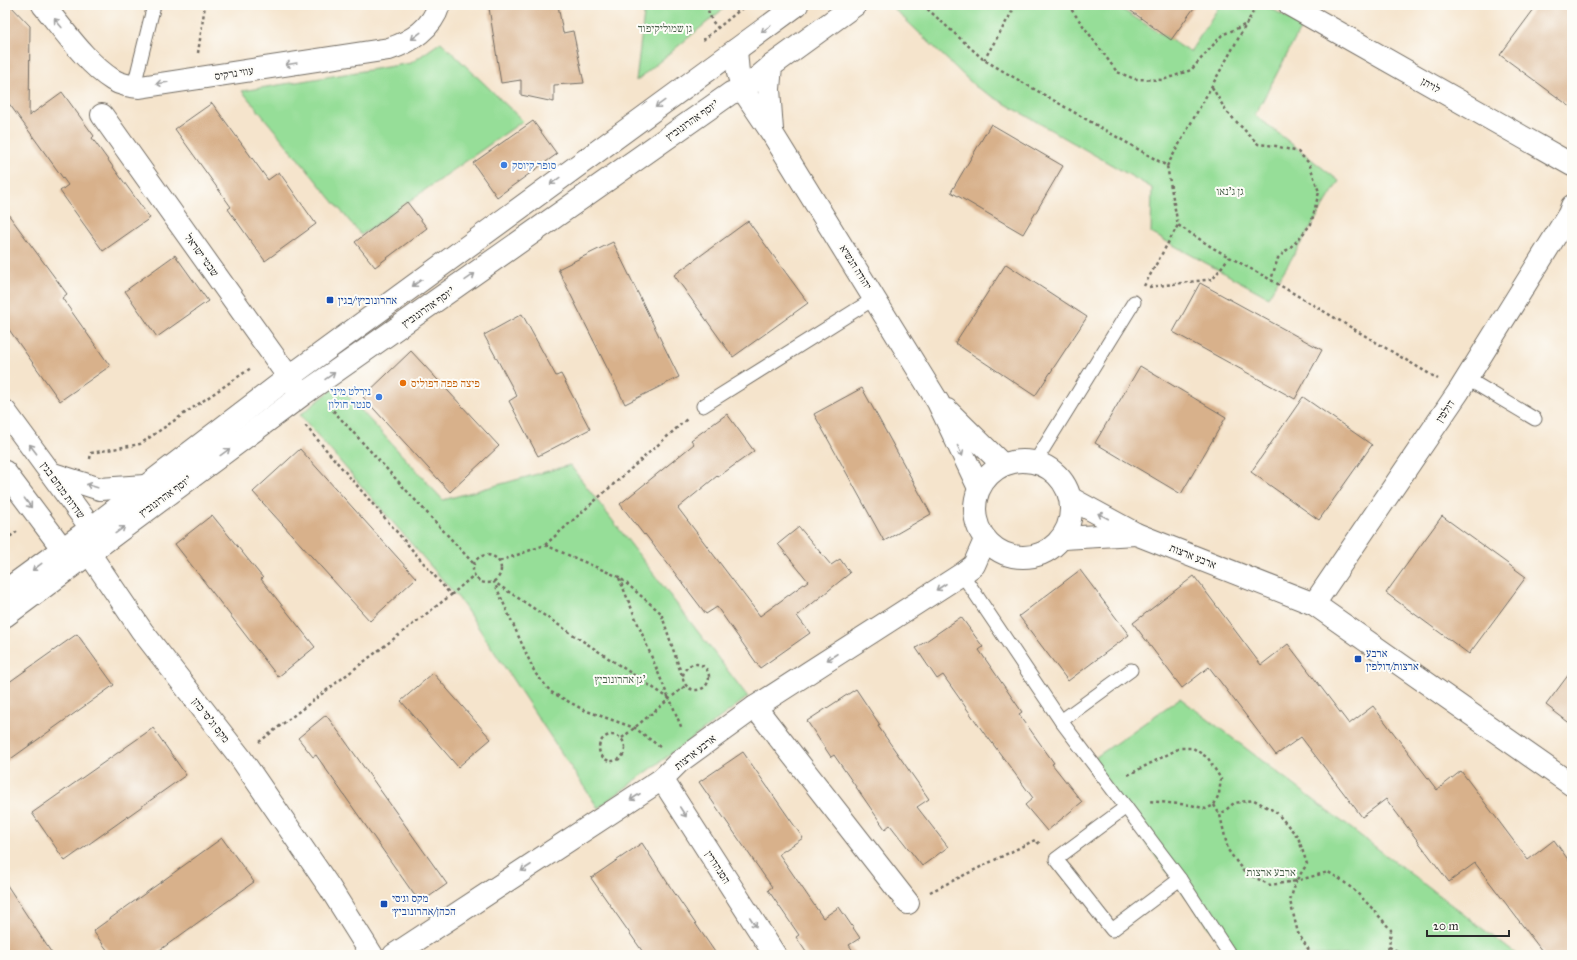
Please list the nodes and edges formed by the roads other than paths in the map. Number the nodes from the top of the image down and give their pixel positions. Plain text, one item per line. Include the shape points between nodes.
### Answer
1 (43, 5) edge
2 (154, 5) edge
3 (440, 5) edge
4 (797, 5) edge
5 (855, 5) edge
6 (1290, 5) edge
7 (736, 50) junction
8 (771, 66) junction
9 (134, 86) junction
10 (743, 90) junction
11 (102, 115) dead end
12 (772, 133) junction
13 (1572, 165) edge
14 (1571, 212) edge
15 (875, 298) junction
16 (1134, 302) dead end
17 (289, 377) junction
18 (1463, 384) junction
19 (301, 396) junction
20 (938, 402) junction
21 (702, 406) road end
22 (5, 411) edge
23 (1535, 419) dead end
24 (1035, 462) junction
25 (1003, 465) junction
26 (5, 472) edge
27 (53, 474) junction
28 (145, 486) junction
29 (979, 488) junction
30 (1070, 498) junction
31 (91, 528) junction
32 (1136, 534) junction
33 (1063, 538) junction
34 (985, 540) junction
35 (62, 548) junction
36 (88, 553) junction
37 (962, 574) junction
38 (5, 591) edge
39 (1314, 604) junction
40 (5, 616) edge
41 (1131, 670) dead end
42 (755, 707) junction
43 (1061, 721) junction
44 (662, 779) junction
45 (1572, 785) edge
46 (1123, 802) junction
47 (1180, 878) junction
48 (330, 888) junction
49 (908, 903) road end
50 (372, 955) edge
51 (386, 955) edge
52 (394, 955) edge
53 (774, 955) edge
54 (1230, 955) edge

9 -> 1 street, עוזי נרקיס via 113,80 94,66
2 - 9 lane
3 -> 9 street, עוזי נרקיס via 428,25 418,34 407,42 389,49
4 -> 7 street, יוסף אהרונוביץ'
5 - 8 street, יוסף אהרונוביץ'
6 - 13 street, לויתן
7 - 10 street, יהודה הנשיא
7 -> 17 street, יוסף אהרונוביץ'
8 - 10 street, יוסף אהרונוביץ'
8 - 12 street, יהודה הנשיא via 769,89
10 - 12 street, יהודה הנשיא
19 -> 10 street, יוסף אהרונוביץ' via 731,93
11 - 17 street, שבטי ישראל
12 - 15 street, יהודה הנשיא
14 - 18 street, דולפין
15 - 20 street, יהודה הנשיא
15 - 21 lane
16 - 24 lane
17 - 19 street, שבטי ישראל
17 - 28 street, יוסף אהרונוביץ'
18 - 23 lane
18 - 39 street, דולפין
36 -> 19 street, יוסף אהרונוביץ'
20 - 25 street, יהודה הנשיא
20 -> 29 street, יהודה הנשיא
27 -> 22 street, שדרות מנחם בגין
24 - 25 street via 1019,461
24 - 30 street via 1051,470 1063,482
25 - 29 street via 989,475
26 -> 35 street
28 -> 27 street via 100,489
27 - 31 street, שדרות מנחם בגין
28 - 31 street, יוסף אהרונוביץ'
29 - 34 street via 975,504 976,521
32 -> 30 street, ארבע ארצות
30 - 33 street via 1070,522
31 - 35 street, יוסף אהרונוביץ'
31 - 36 street, שדרות מנחם בגין
32 - 33 street, ארבע ארצות
32 - 39 street, ארבע ארצות
33 - 34 street via 1051,550 1031,557 1014,557 998,551
34 - 37 street, ארבע ארצות via 974,565
35 - 36 street
35 -> 38 street, יוסף אהרונוביץ'
36 - 40 street, יוסף אהרונוביץ'
36 - 48 street, מקס וג'סי כהן via 142,631 240,757
37 -> 42 street, ארבע ארצות
37 - 43 lane
39 - 45 street, ארבע ארצות
41 - 43 lane
42 - 44 street, ארבע ארצות via 685,758
42 - 49 street
43 - 46 lane
44 -> 52 street, ארבע ארצות
44 -> 53 street, הסנהדרין
46 - 47 lane
46 - 47 lane via 1056,859 1112,930
47 - 54 lane
48 - 50 street, מקס וג'סי כהן
48 - 51 street, מקס וג'סי כהן

